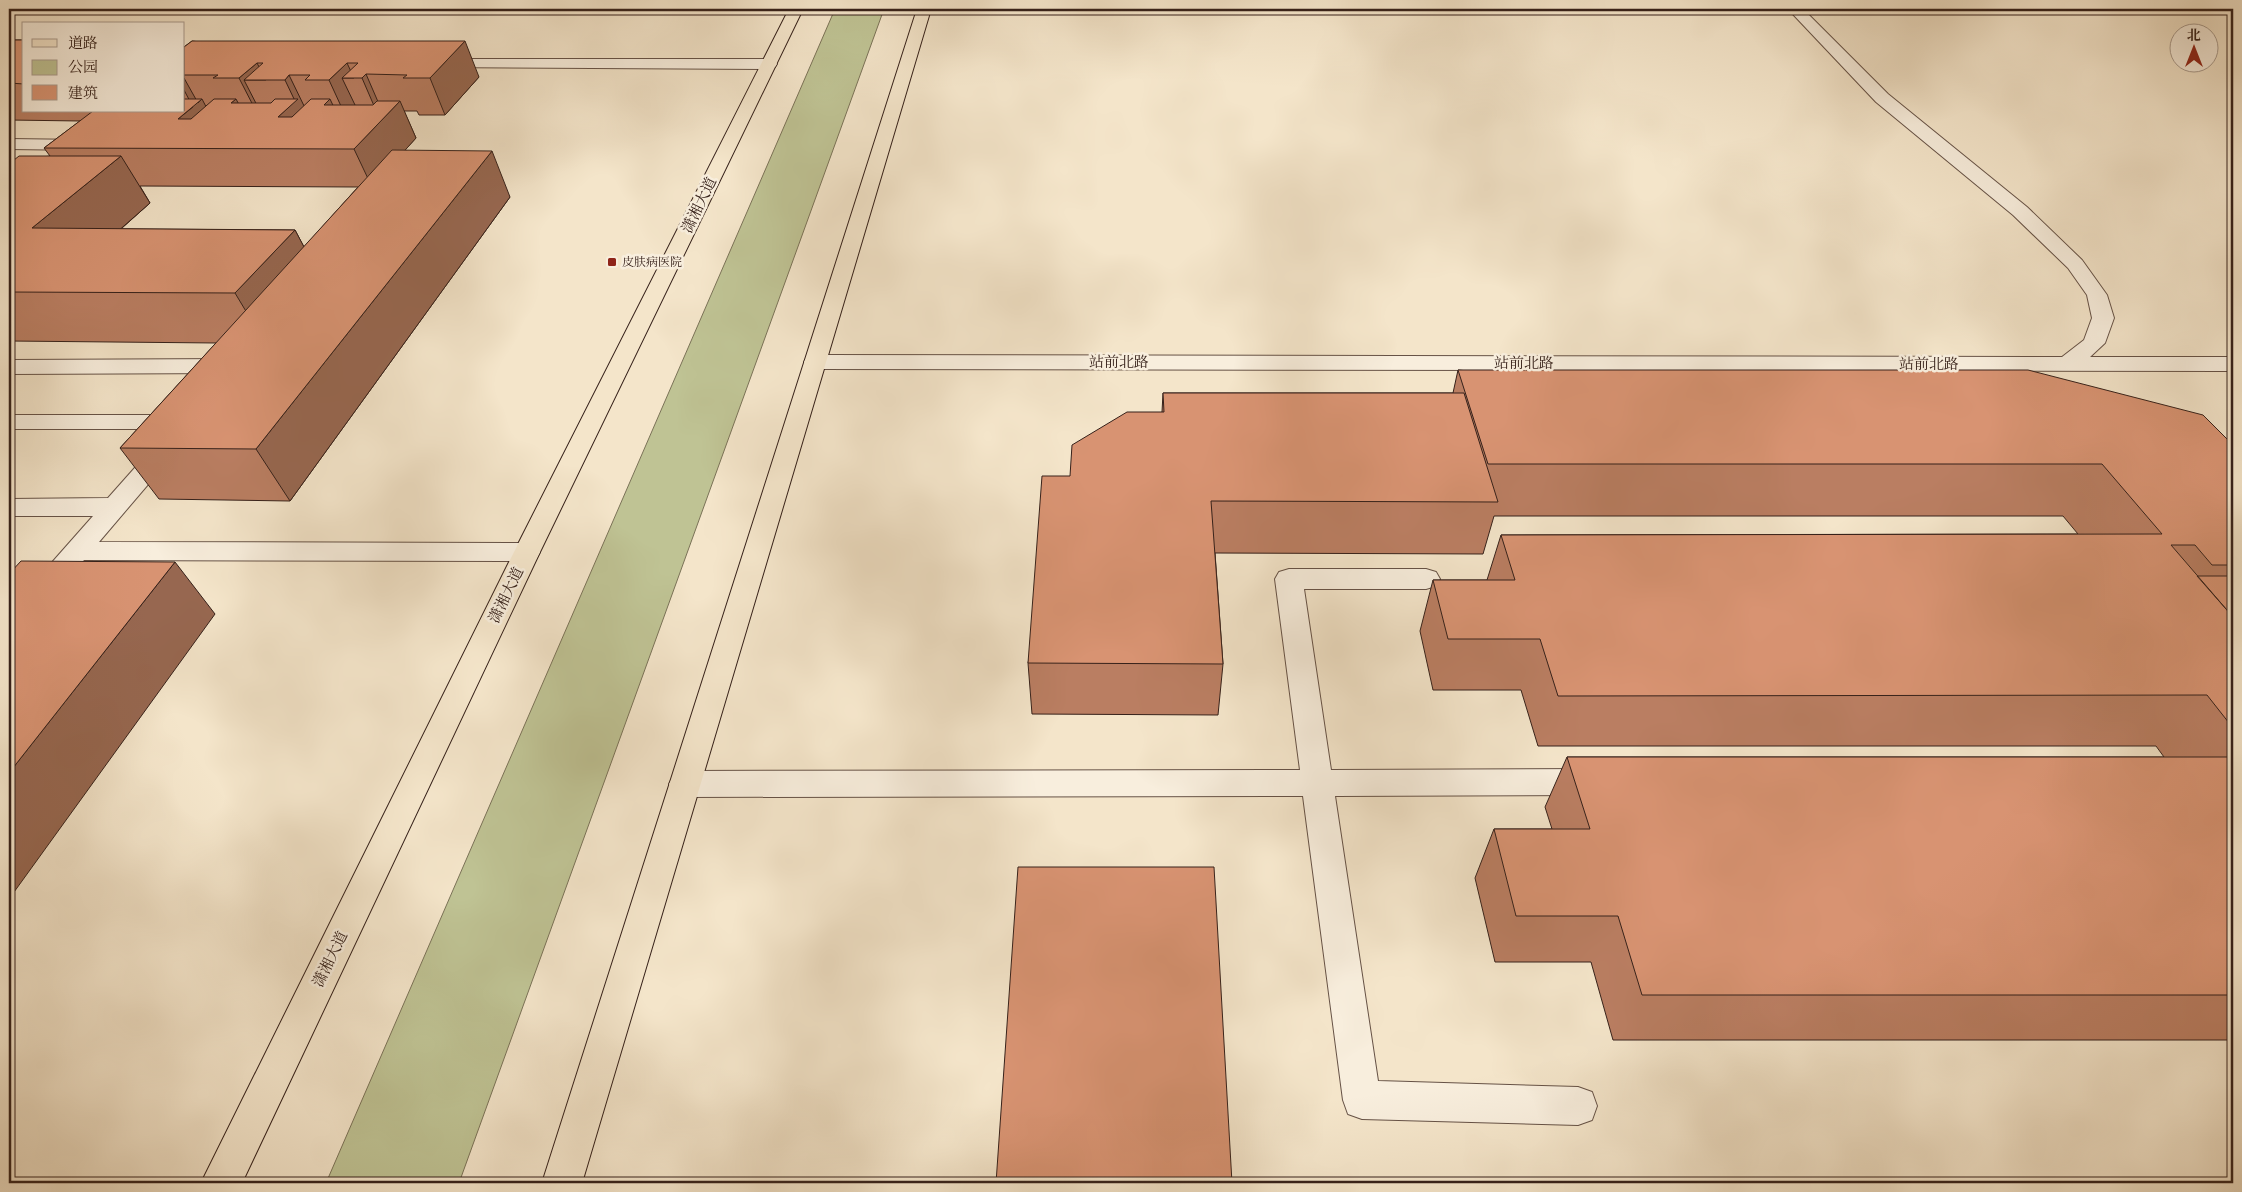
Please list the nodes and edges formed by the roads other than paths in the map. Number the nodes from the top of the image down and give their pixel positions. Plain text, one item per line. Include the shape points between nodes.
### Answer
1 (796, 9) edge
2 (924, 9) edge
3 (1795, 9) edge
4 (422, 64) edge
5 (769, 64) junction
6 (9, 144) edge
7 (77, 162) edge
8 (815, 362) junction
9 (2067, 364) junction
10 (2233, 364) edge
11 (9, 367) edge
12 (219, 387) edge
13 (9, 422) edge
14 (9, 507) edge
15 (114, 508) junction
16 (76, 551) junction
17 (527, 552) junction
18 (1426, 579) dead end
19 (9, 590) edge
20 (42, 590) junction
21 (9, 629) edge
22 (1624, 781) edge
23 (685, 784) junction
24 (1318, 784) junction
25 (1578, 1106) dead end
26 (221, 1183) edge
27 (562, 1183) edge

1 - 5 main road, 潇湘大道
2 - 8 main road
3 - 9 street via 1882,98 2006,199 2075,264 2097,295 2103,318 2094,343
4 - 5 street
5 - 17 main road, 潇湘大道
6 - 7 street via 100,144
8 - 9 street, 站前北路
8 - 23 main road
9 - 10 street, 站前北路
11 - 12 street via 238,366
13 - 15 street via 195,415
14 - 15 street
15 - 16 street
16 - 17 street
16 - 20 street
17 - 26 main road, 潇湘大道
18 - 24 street via 1289,580
19 - 20 street
20 - 21 street
22 - 24 street
23 - 24 street
23 - 27 main road
24 - 25 street via 1362,1100

